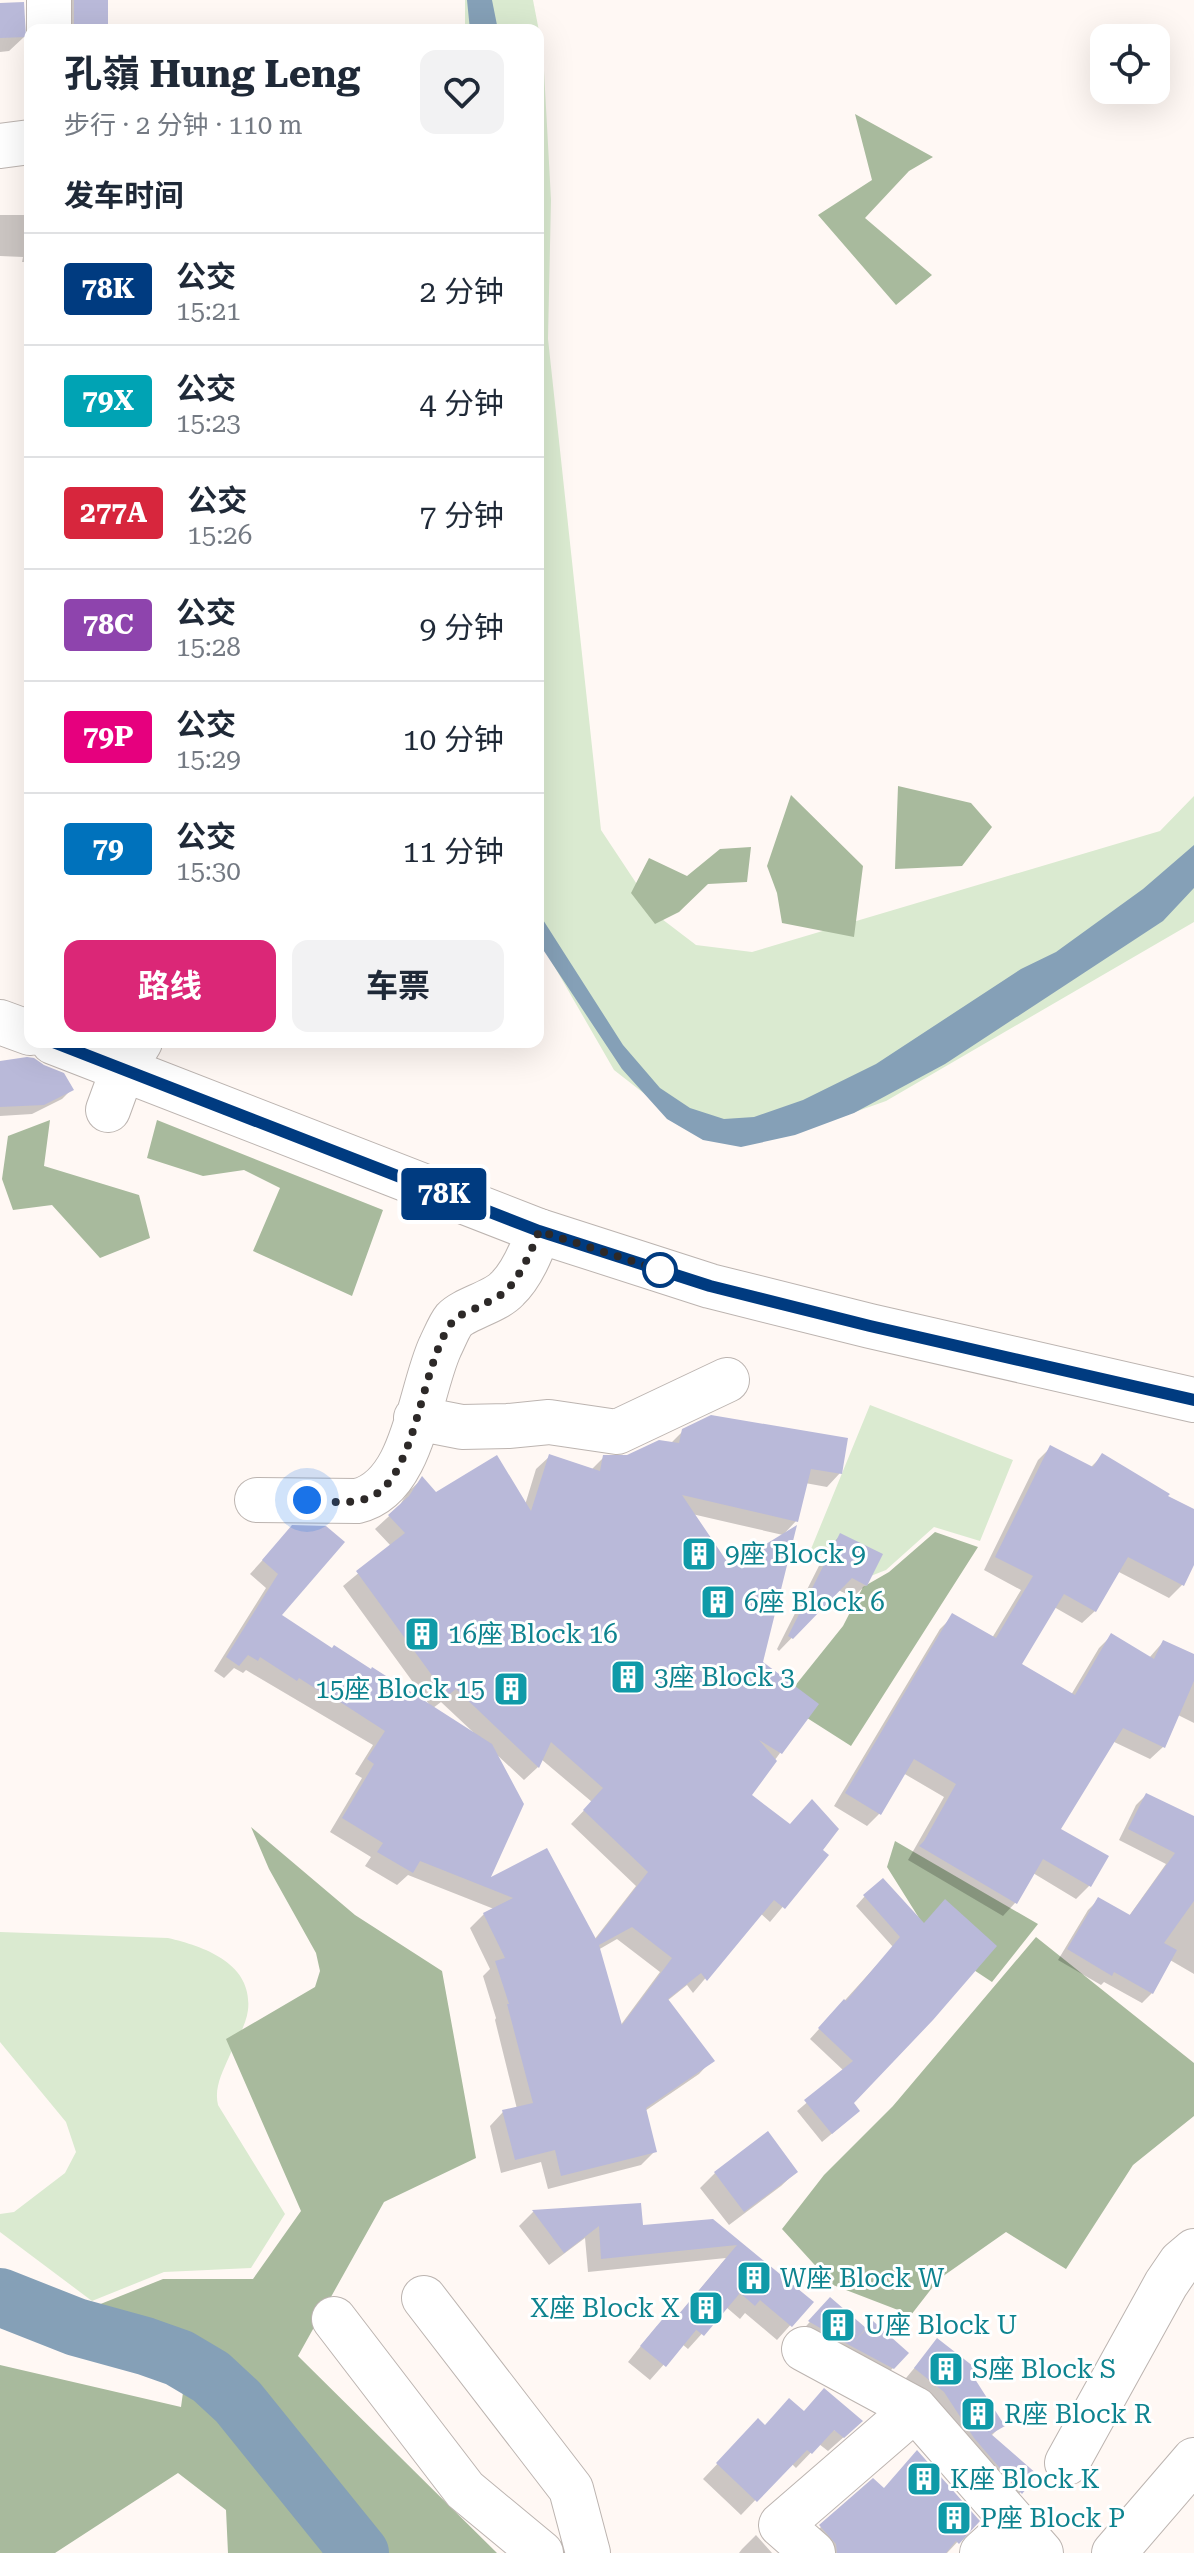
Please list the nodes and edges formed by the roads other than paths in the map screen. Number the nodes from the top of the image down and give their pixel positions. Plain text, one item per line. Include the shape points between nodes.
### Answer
1 (49, 0) edge
2 (49, 24) edge
3 (24, 143) edge
4 (0, 146) edge
5 (0, 1022) edge
6 (24, 1031) edge
7 (87, 1048) edge
8 (132, 1056) edge
9 (108, 1110) dead end
10 (539, 1231) junction
11 (727, 1380) dead end
12 (1190, 1398) edge
13 (416, 1418) junction
14 (257, 1500) dead end
15 (1194, 2251) edge
16 (424, 2298) dead end
17 (334, 2319) dead end
18 (804, 2349) dead end
19 (915, 2409) junction
20 (1194, 2460) edge
21 (1067, 2463) dead end
22 (1028, 2538) edge
23 (541, 2553) edge
24 (588, 2553) edge
25 (813, 2553) edge
26 (982, 2553) edge
27 (1114, 2553) edge

1 - 2 main road
3 - 4 main road
5 - 6 main road
7 - 8 main road
8 - 9 main road
8 - 10 main road
10 - 12 main road via 710,1286
10 - 13 main road via 507,1290 455,1319
11 - 13 main road via 617,1432 549,1422 462,1427
13 - 14 main road via 398,1468 371,1498
15 - 21 main road via 1166,2284
16 - 24 main road via 571,2489
17 - 23 main road via 465,2490
18 - 19 main road
19 - 22 main road
19 - 25 main road via 781,2525
20 - 27 main road
22 - 26 main road

